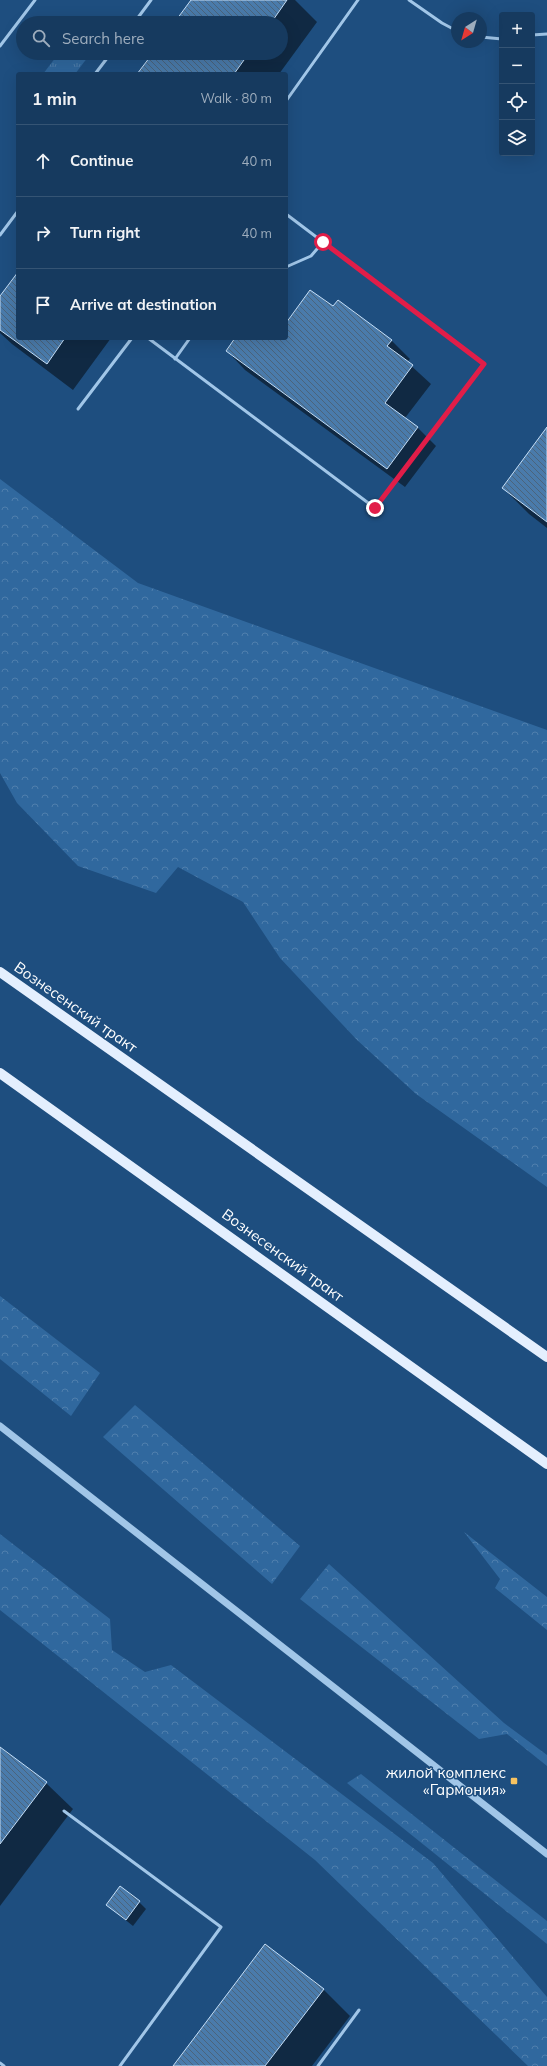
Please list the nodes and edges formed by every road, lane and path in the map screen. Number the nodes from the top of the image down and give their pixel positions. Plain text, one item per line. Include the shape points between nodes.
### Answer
1 (35, 0) edge
2 (151, 0) edge
3 (358, 0) edge
4 (409, 0) edge
5 (23, 16) edge
6 (139, 16) edge
7 (16, 25) edge
8 (451, 28) edge
9 (547, 34) edge
10 (535, 35) edge
11 (487, 38) edge
12 (499, 39) edge
13 (0, 46) edge
14 (106, 60) edge
15 (97, 72) edge
16 (288, 98) edge
17 (16, 214) edge
18 (288, 216) edge
19 (0, 235) edge
20 (323, 242) junction
21 (288, 266) edge
22 (130, 340) edge
23 (151, 340) edge
24 (189, 340) edge
25 (175, 359) junction
26 (78, 409) dead end
27 (0, 972) edge
28 (0, 1072) edge
29 (547, 1356) edge
30 (0, 1426) edge
31 (547, 1464) edge
32 (64, 1811) dead end
33 (547, 1854) edge
34 (358, 2010) dead end
35 (0, 2063) edge
36 (4, 2066) edge
37 (120, 2066) edge
38 (318, 2066) edge

1 - 5 lane
2 - 6 lane
3 - 16 lane
4 - 8 lane
7 - 13 lane
9 - 10 lane
11 - 12 lane
14 - 15 lane
17 - 19 lane
18 - 20 lane
20 - 21 lane via 311,256
20 - 25 lane via 484,364 375,508
22 - 26 lane
23 - 25 lane
24 - 25 lane
27 - 29 main road, Вознесенский тракт
28 - 31 main road, Вознесенский тракт
30 - 33 street
32 - 37 lane via 221,1927
34 - 38 lane
35 - 36 lane

